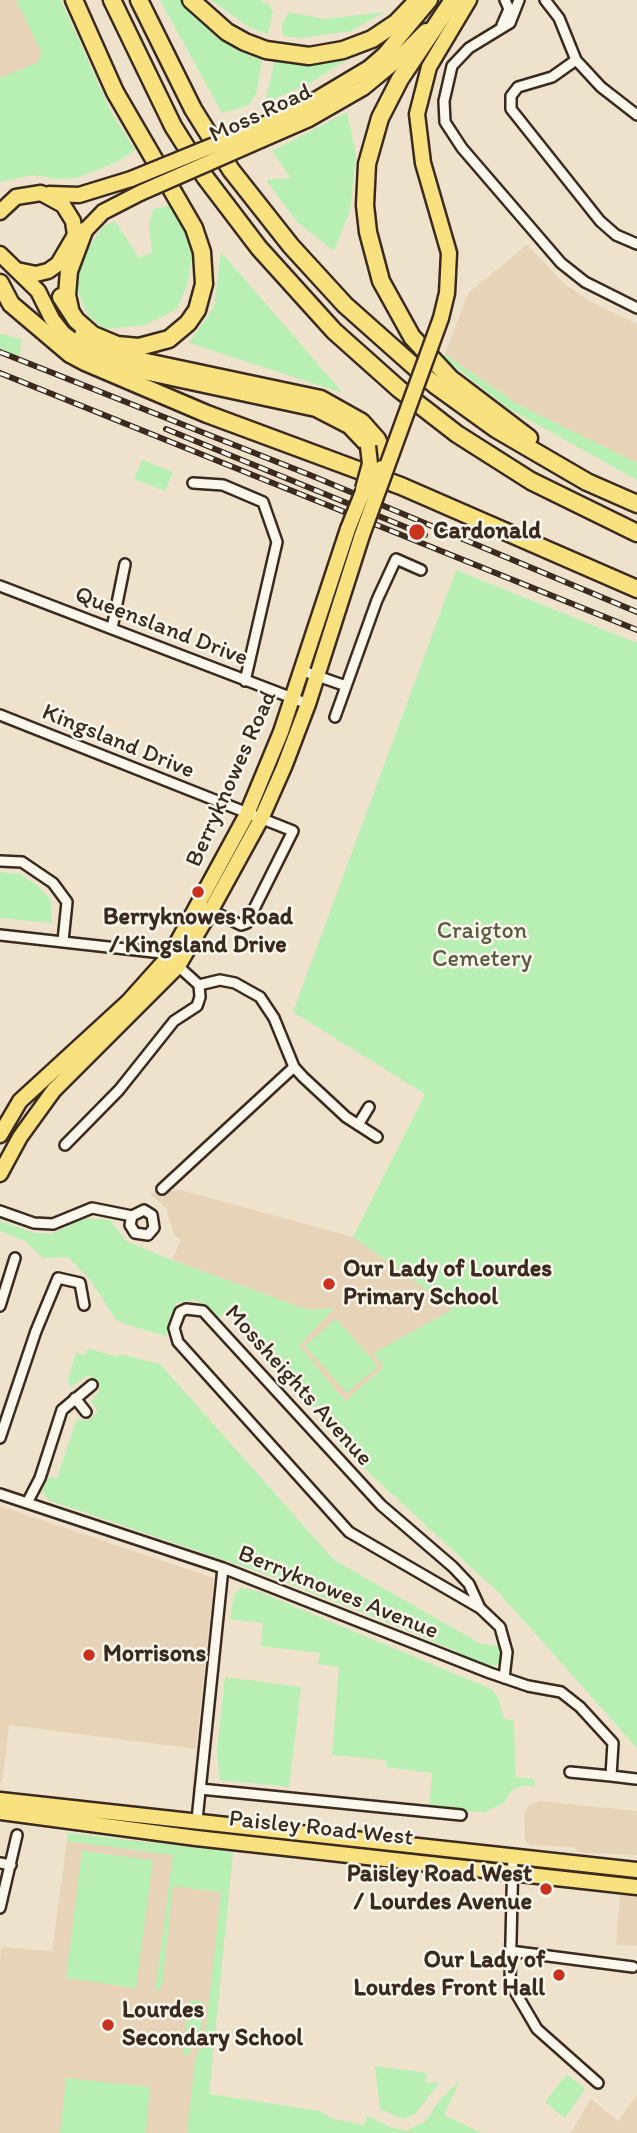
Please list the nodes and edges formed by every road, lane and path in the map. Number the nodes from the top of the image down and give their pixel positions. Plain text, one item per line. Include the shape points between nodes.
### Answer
1 (74, 0) edge
2 (112, 0) edge
3 (139, 0) edge
4 (191, 0) edge
5 (418, 0) edge
6 (430, 0) edge
7 (452, 0) edge
8 (469, 0) edge
9 (477, 0) edge
10 (505, 0) edge
11 (519, 0) edge
12 (545, 1) edge
13 (460, 17) junction
14 (500, 30) junction
15 (576, 60) junction
16 (637, 115) edge
17 (260, 134) junction
18 (41, 193) junction
19 (3, 206) edge
20 (85, 231) junction
21 (637, 244) edge
22 (69, 250) junction
23 (0, 254) edge
24 (13, 268) junction
25 (0, 283) edge
26 (66, 304) junction
27 (637, 308) edge
28 (319, 403) junction
29 (388, 462) junction
30 (587, 482) junction
31 (193, 483) dead end
32 (362, 494) junction
33 (637, 504) edge
34 (637, 533) edge
35 (125, 564) dead end
36 (421, 570) dead end
37 (0, 586) edge
38 (637, 589) edge
39 (112, 628) junction
40 (310, 674) junction
41 (245, 681) junction
42 (346, 686) junction
43 (293, 700) junction
44 (308, 704) junction
45 (0, 715) edge
46 (335, 717) dead end
47 (254, 817) junction
48 (0, 861) edge
49 (205, 907) junction
50 (0, 935) edge
51 (63, 941) junction
52 (174, 960) junction
53 (199, 985) junction
54 (294, 1067) junction
55 (369, 1107) dead end
56 (358, 1125) junction
57 (0, 1135) edge
58 (377, 1137) dead end
59 (65, 1146) dead end
60 (0, 1174) edge
61 (162, 1189) dead end
62 (0, 1211) edge
63 (132, 1216) dead end
64 (15, 1258) dead end
65 (84, 1305) dead end
66 (0, 1306) edge
67 (92, 1385) dead end
68 (75, 1398) junction
69 (86, 1412) dead end
70 (0, 1438) edge
71 (0, 1494) edge
72 (27, 1503) junction
73 (223, 1568) junction
74 (480, 1608) junction
75 (504, 1678) junction
76 (570, 1772) dead end
77 (611, 1776) junction
78 (636, 1779) edge
79 (200, 1789) junction
80 (0, 1800) edge
81 (0, 1812) edge
82 (461, 1815) dead end
83 (197, 1820) junction
84 (18, 1836) dead end
85 (513, 1855) junction
86 (0, 1863) edge
87 (11, 1865) junction
88 (637, 1870) edge
89 (513, 1873) junction
90 (637, 1887) edge
91 (0, 1908) edge
92 (510, 1951) junction
93 (633, 1967) dead end
94 (598, 2083) dead end

1 - 26 highway via 115,92 194,228 205,268 197,310 178,333 156,345 128,347 107,342 82,328
2 - 34 highway via 167,115 205,177 259,248 334,331 467,441 541,486
3 - 30 highway via 193,109 231,170 314,273 435,386 496,429
4 - 5 highway via 245,42 309,56 372,39
6 - 17 main road, Moss Road via 369,68
7 - 17 main road, Moss Road via 408,50 363,88 309,119
7 - 30 highway via 390,96 373,139 365,205 372,251 397,315 438,367
8 - 13 main road
9 - 13 main road
10 - 14 street via 508,14
11 - 14 street via 514,17
12 - 15 street via 559,18
13 - 29 main road, Berryknowes Road, bridge via 437,51 420,96 419,142 449,253 447,293
14 - 27 street via 469,48 452,66 443,101 450,133 561,263 585,282
15 - 16 street
15 - 21 street via 552,77 518,87 511,96 511,109 600,221
17 - 18 main road, Moss Road, bridge via 79,195
17 - 20 main road, Moss Road, bridge via 103,212
18 - 19 main road, Moss Road via 23,194
18 - 22 main road via 67,210 75,231
20 - 22 main road, Moss Road
20 - 26 highway via 68,271
22 - 24 main road, Moss Road via 48,271
22 - 26 main road
23 - 24 main road
24 - 28 main road via 42,297 63,333 106,361
25 - 38 highway via 11,304 85,362 401,486
26 - 28 main road via 73,327 110,352
28 - 29 main road via 362,421 378,439
28 - 32 main road, bridge via 368,446 370,464
29 - 32 main road, Berryknowes Road, bridge
29 - 40 main road, Berryknowes Road, bridge
30 - 33 highway
31 - 41 street via 223,485 263,502 277,542
32 - 40 main road, Berryknowes Road, bridge via 348,529
35 - 39 street
36 - 42 street via 396,559
37 - 39 street, Queensland Drive
39 - 41 street, Queensland Drive
40 - 42 street
40 - 43 main road, Berryknowes Road
40 - 44 main road, Berryknowes Road
41 - 43 street, Queensland Drive
42 - 46 street
43 - 44 street, Queensland Drive
43 - 47 main road, Berryknowes Road
44 - 47 main road, Berryknowes Road
45 - 47 street, Kingsland Drive
47 - 49 main road, Berryknowes Road
47 - 49 street, Berryknowes Road via 293,831 247,923 241,925
48 - 51 street via 22,862 53,883 67,902
49 - 52 main road, Berryknowes Road
50 - 51 street
51 - 52 street
52 - 53 street
52 - 57 main road, Berryknowes Road via 20,1101
52 - 60 main road, Berryknowes Road via 54,1090
53 - 54 street via 235,982 260,997
53 - 59 street via 197,1006 174,1021 119,1090
54 - 56 street
54 - 61 street
55 - 56 street
56 - 58 street
62 - 63 street via 33,1223 53,1224 92,1208
64 - 66 street
65 - 70 street via 80,1283 58,1278
67 - 68 street
68 - 69 street
68 - 72 street via 62,1410
71 - 72 street, Berryknowes Avenue
72 - 73 street, Berryknowes Avenue
73 - 75 street, Berryknowes Avenue
73 - 79 street
74 - 74 street, Mossheights Avenue via 349,1532 178,1342 174,1328 180,1312 203,1311 381,1505 461,1576
74 - 75 street, Mossheights Avenue via 500,1626 507,1652
75 - 77 street, Berryknowes Avenue via 561,1692 580,1707 613,1743
76 - 77 street
77 - 78 street
79 - 82 street, Paisley Road West
79 - 83 street
80 - 83 main road, Paisley Road West
81 - 89 main road, Paisley Road West
83 - 85 main road, Paisley Road West
84 - 87 street
85 - 88 main road, Paisley Road West
85 - 89 street
86 - 87 street
87 - 91 street
89 - 90 main road, Paisley Road West
89 - 92 street
92 - 93 street
92 - 94 street via 510,1983 537,2029

